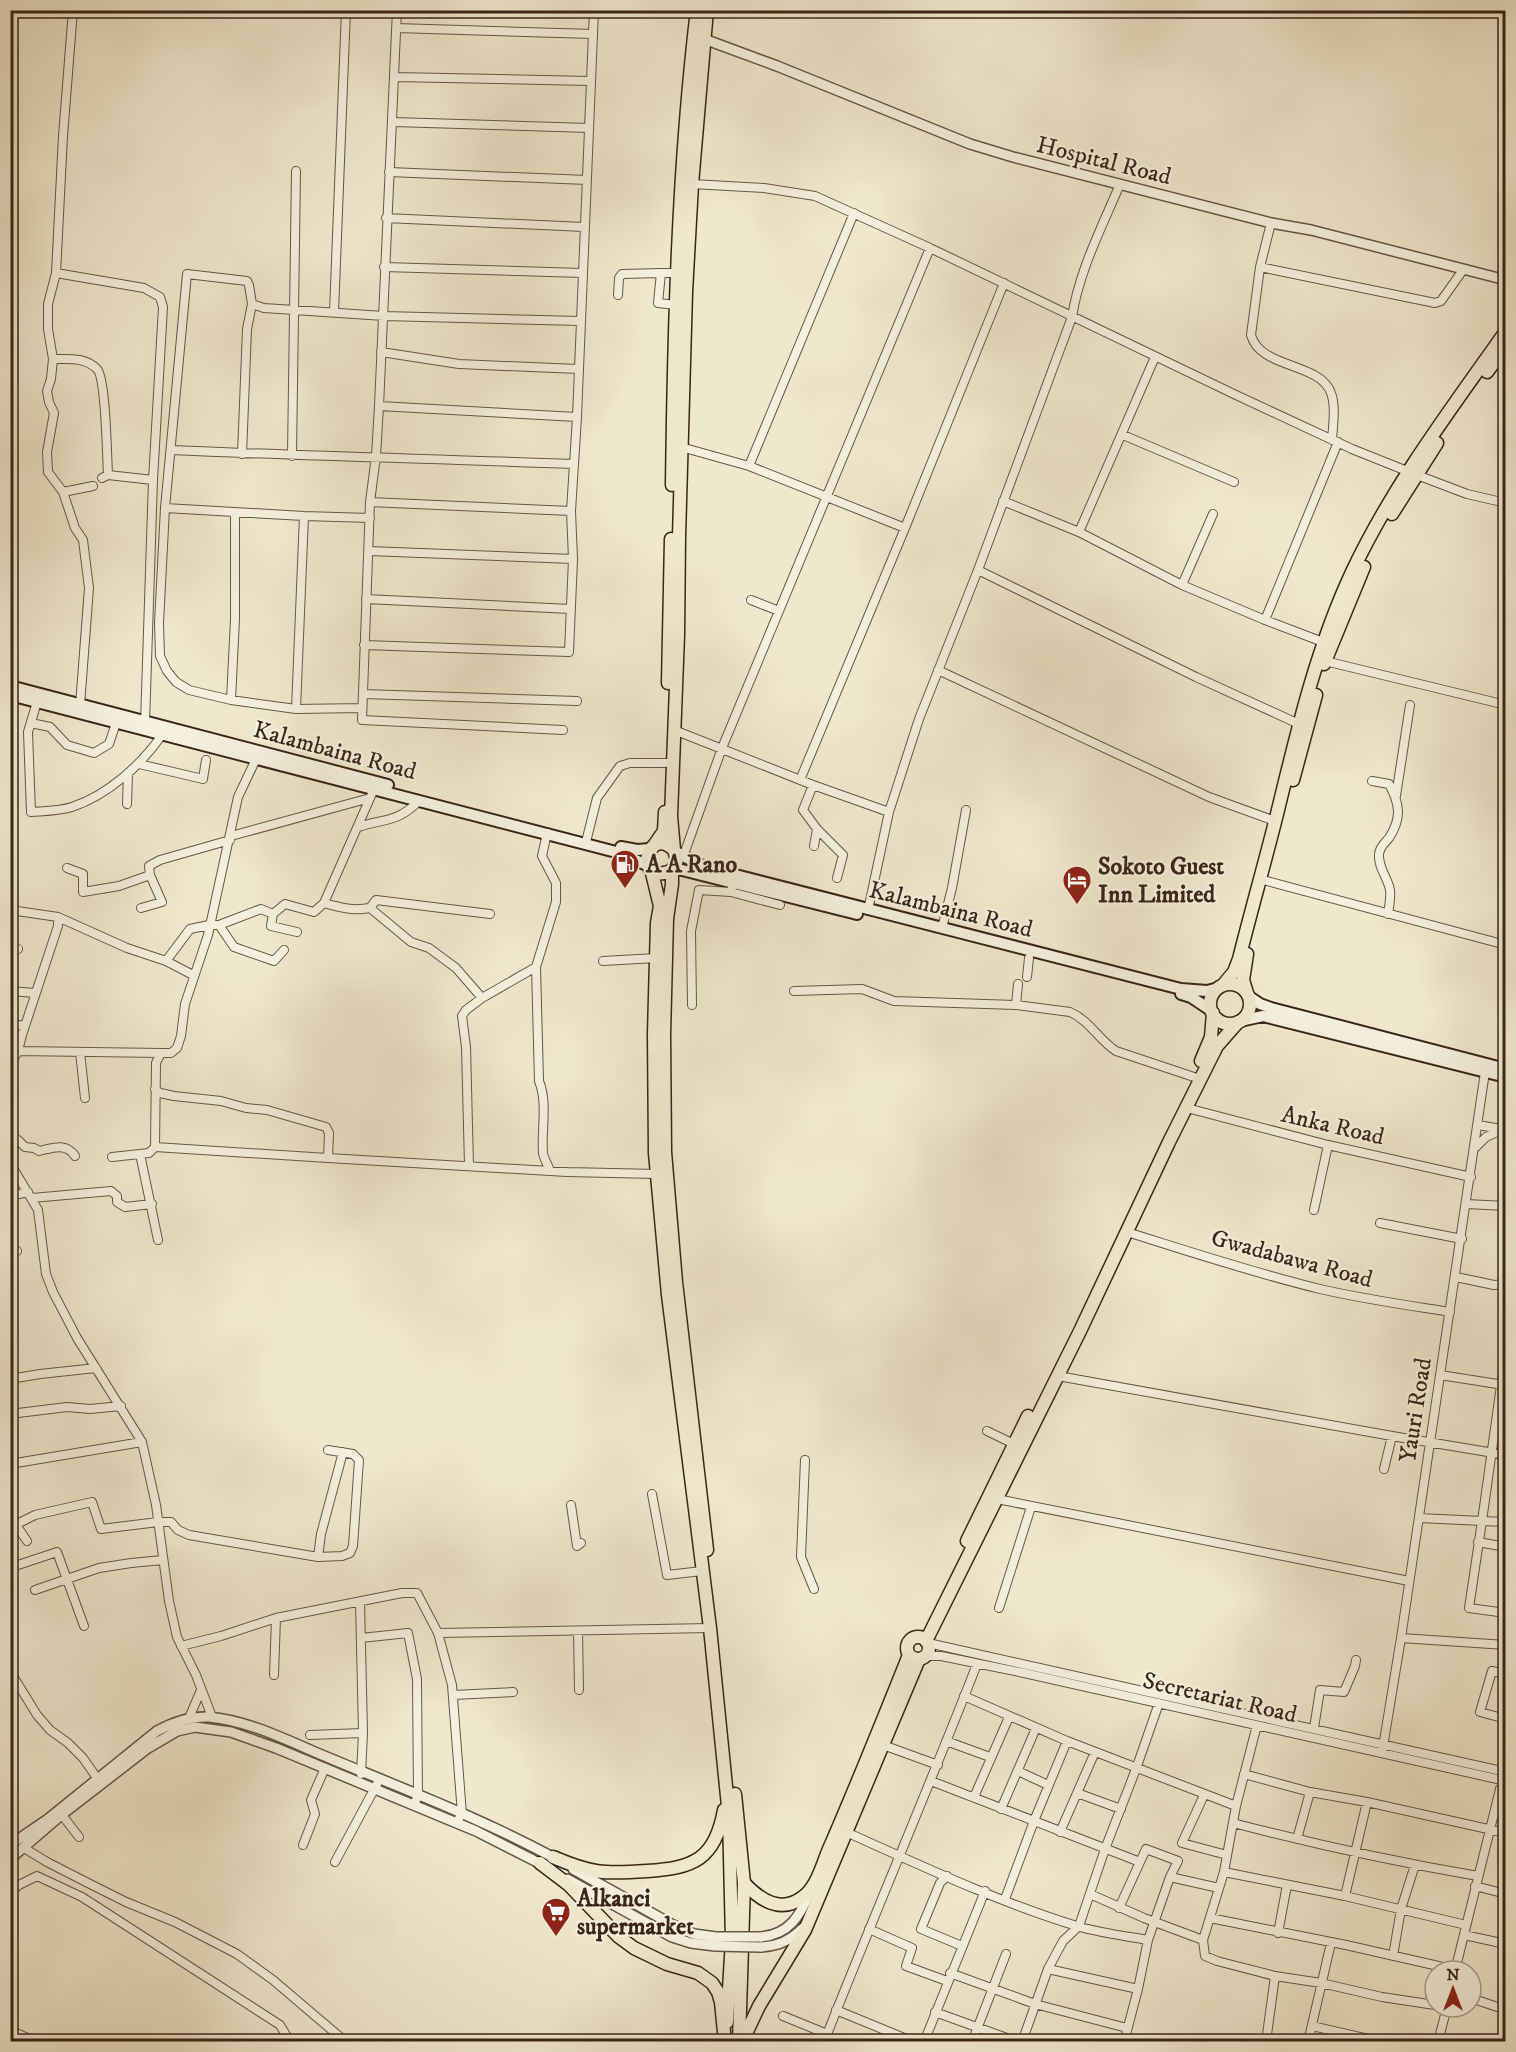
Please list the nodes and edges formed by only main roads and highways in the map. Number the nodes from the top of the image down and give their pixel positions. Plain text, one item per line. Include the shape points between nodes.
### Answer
1 (697, 10) edge
2 (706, 10) edge
3 (1506, 331) edge
4 (1506, 346) edge
5 (1412, 473) junction
6 (10, 686) edge
7 (10, 695) edge
8 (651, 848) junction
9 (677, 853) junction
10 (650, 867) junction
11 (673, 869) junction
12 (1221, 987) junction
13 (1248, 994) junction
14 (1213, 1012) junction
15 (1239, 1021) junction
16 (1506, 1069) edge
17 (1506, 1077) edge
18 (921, 1648) junction
19 (726, 1782) junction
20 (553, 1857) road end
21 (540, 1863) road end
22 (744, 1883) junction
23 (726, 2042) edge
24 (740, 2042) edge

1 - 8 main road via 677,273 664,831
2 - 9 main road via 686,292 671,816
3 - 5 main road
4 - 5 main road
5 - 12 main road via 1362,553 1323,642 1239,959
5 - 13 main road via 1359,577 1325,661 1246,958 1244,980
6 - 8 main road, Kalambaina Road via 622,847
7 - 10 main road, Kalambaina Road via 372,793 547,833 620,853
8 - 9 main road via 662,844
8 - 10 main road via 647,856
9 - 11 main road
9 - 12 main road, Kalambaina Road via 704,867 1181,989
10 - 11 main road via 663,874
10 - 19 main road via 660,906 654,1083 657,1174
11 - 14 main road via 732,888 1191,997
11 - 22 main road via 666,942 665,1152 676,1282
12 - 13 main road via 1237,985
12 - 14 main road via 1211,998
13 - 15 main road via 1250,1008
13 - 16 main road via 1271,1008
14 - 15 main road via 1221,1021
14 - 18 main road via 1211,1037 1194,1077 1123,1229 944,1588
15 - 17 main road via 1263,1016
15 - 18 main road via 1217,1046
18 - 22 main road via 813,1887 798,1901 784,1905 767,1903
18 - 24 main road via 798,1945
19 - 20 main road via 719,1831 704,1853 686,1866 604,1873
19 - 23 main road via 732,1902
21 - 23 main road via 569,1885 634,1948 698,1973 712,1983 721,2002
22 - 24 main road

